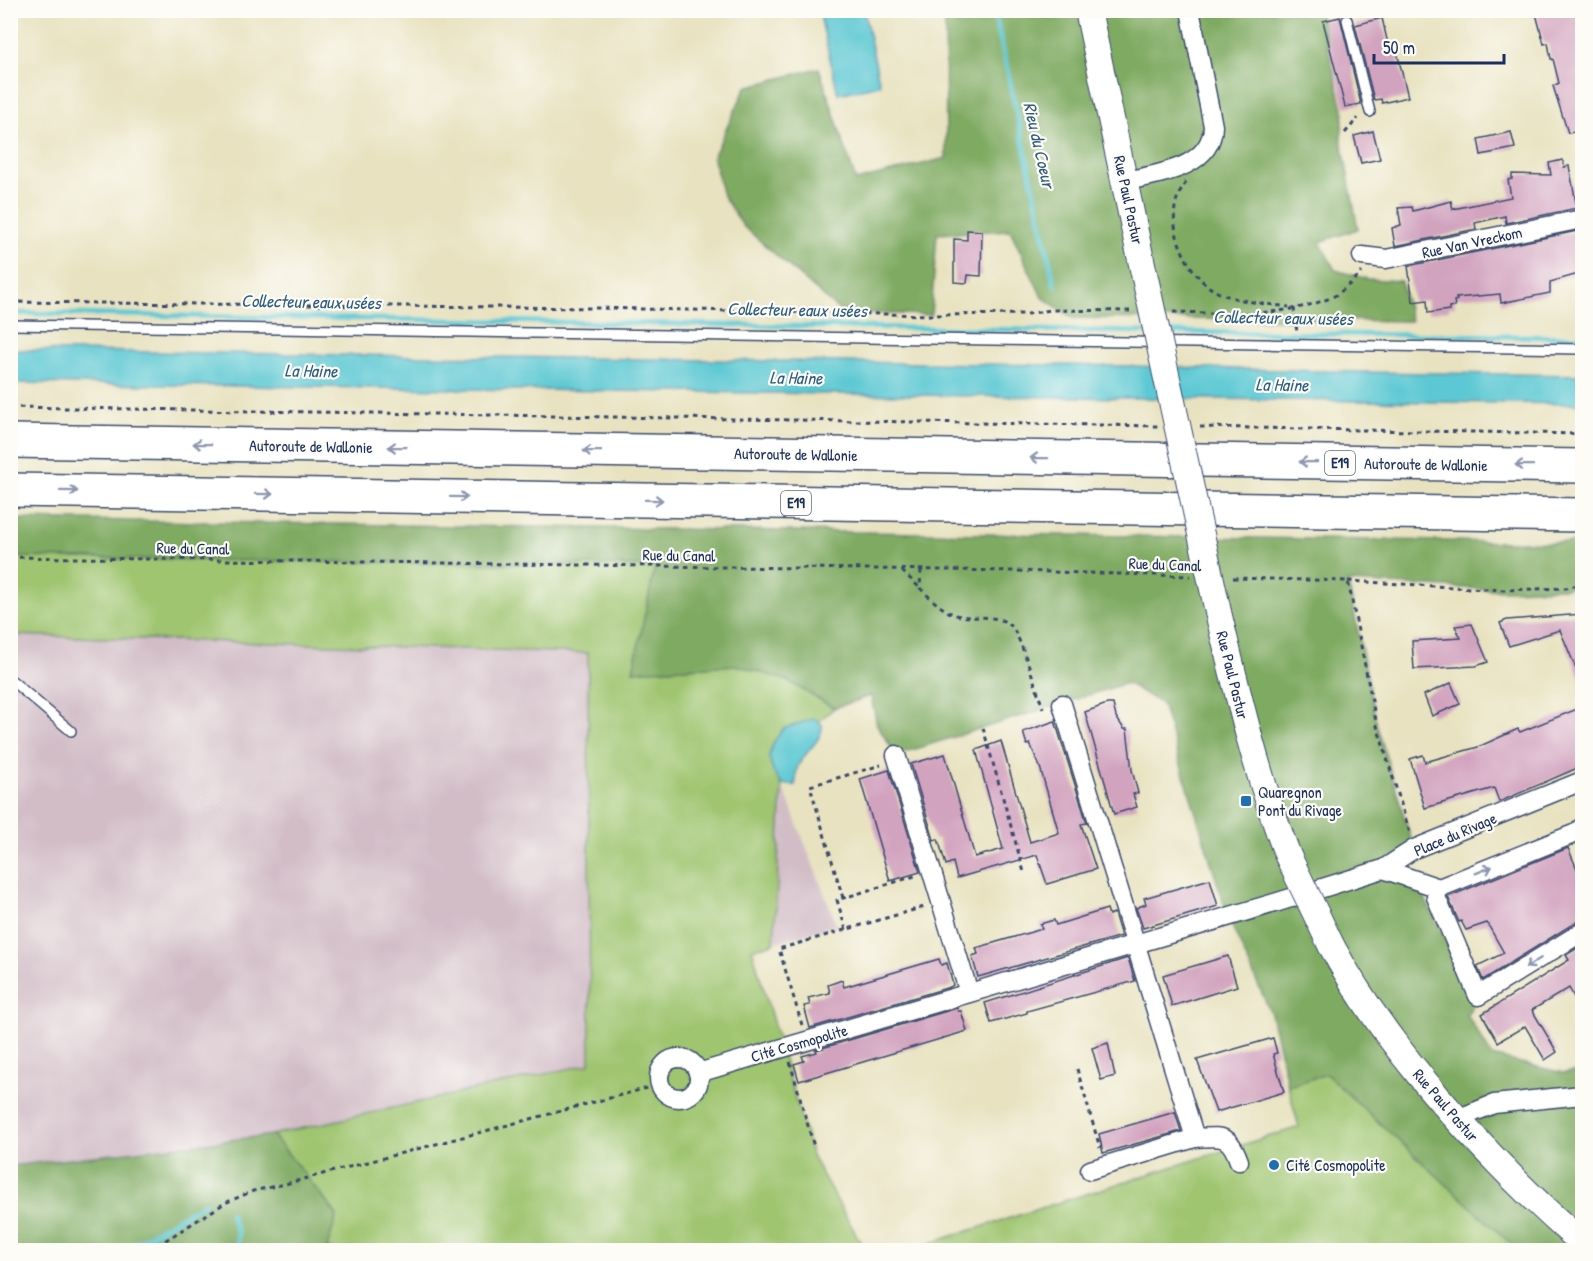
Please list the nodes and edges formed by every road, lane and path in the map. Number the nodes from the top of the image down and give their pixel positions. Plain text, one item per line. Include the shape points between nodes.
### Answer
1 (1088, 10) edge
2 (1190, 10) edge
3 (1347, 20) dead end
4 (1370, 112) joint
5 (1345, 133) dead end
6 (1188, 180) dead end
7 (1125, 181) junction
8 (1582, 219) edge
9 (1362, 256) dead end
10 (1386, 259) junction
11 (10, 302) edge
12 (1294, 308) junction
13 (1131, 311) dead end
14 (1166, 312) dead end
15 (10, 325) edge
16 (1299, 345) junction
17 (1582, 349) edge
18 (10, 407) edge
19 (1166, 427) dead end
20 (1190, 427) dead end
21 (1582, 434) edge
22 (10, 441) edge
23 (1582, 466) edge
24 (10, 490) edge
25 (1582, 515) edge
26 (10, 557) edge
27 (900, 570) junction
28 (921, 570) junction
29 (1194, 577) dead end
30 (1230, 578) dead end
31 (1348, 581) junction
32 (1582, 584) edge
33 (920, 588) junction
34 (10, 679) edge
35 (1062, 704) dead end
36 (1044, 709) dead end
37 (983, 728) dead end
38 (71, 731) dead end
39 (896, 757) joint
40 (1582, 781) edge
41 (1580, 835) edge
42 (1414, 849) junction
43 (1383, 869) junction
44 (932, 872) junction
45 (1023, 872) dead end
46 (1437, 892) junction
47 (843, 898) junction
48 (940, 903) junction
49 (846, 930) junction
50 (1582, 932) edge
51 (1136, 944) junction
52 (969, 993) junction
53 (807, 1041) junction
54 (786, 1047) junction
55 (1077, 1069) dead end
56 (698, 1073) junction
57 (659, 1085) junction
58 (1582, 1095) edge
59 (1457, 1119) junction
60 (1195, 1138) junction
61 (814, 1147) dead end
62 (1239, 1161) dead end
63 (1098, 1168) joint
64 (1582, 1242) edge
65 (150, 1251) edge

1 - 7 main road, Rue Paul Pastur
2 - 7 street via 1213,126 1209,146 1200,156 1172,170
3 - 4 lane
4 - 5 path via 1360,116
6 - 12 path via 1177,201 1176,224 1180,249 1192,270 1213,290 1242,300
7 - 59 main road, Rue Paul Pastur, bridge via 1218,612 1269,806 1288,856 1348,977 1388,1036
8 - 10 street, Rue Van Vreckom
9 - 10 street, Rue Van Vreckom
10 - 12 path via 1366,267 1353,282 1327,300
11 - 13 path via 923,315
12 - 14 path via 1260,313
12 - 16 path
15 - 16 lane
16 - 17 lane
18 - 19 path
20 - 21 path
23 -> 22 highway, Autoroute de Wallonie / E19
24 -> 25 highway, E19
26 - 27 path, Rue du Canal
27 - 28 path, Rue du Canal
27 - 33 path
28 - 29 path, Rue du Canal
28 - 33 path
30 - 31 path
31 - 32 path via 1505,590
31 - 42 path via 1377,726
33 - 36 path via 953,614 1010,625
34 - 38 lane
35 - 51 street
37 - 45 path
39 - 44 street
39 - 47 path via 810,786
40 - 42 street, Place du Rivage
46 -> 41 street
42 - 43 street, Place du Rivage
43 - 46 street, Place du Rivage
43 - 51 street, Cité Cosmopolite
44 - 47 path
44 - 48 street
50 -> 46 street via 1478,996
47 - 49 path via 837,900
48 - 49 path
48 - 52 street
49 - 53 path via 779,949
51 - 52 street, Cité Cosmopolite
51 - 60 street
52 - 53 street, Cité Cosmopolite
53 - 54 street, Cité Cosmopolite
54 - 56 street, Cité Cosmopolite
54 - 61 path
55 - 63 path
56 - 57 street via 697,1087 681,1099 668,1096
56 - 57 street via 686,1059 673,1059 659,1072
57 - 65 path via 253,1191 225,1203
58 - 59 street via 1494,1104
59 - 64 main road, Rue Paul Pastur via 1552,1217
60 - 62 street via 1226,1139
60 - 63 street

